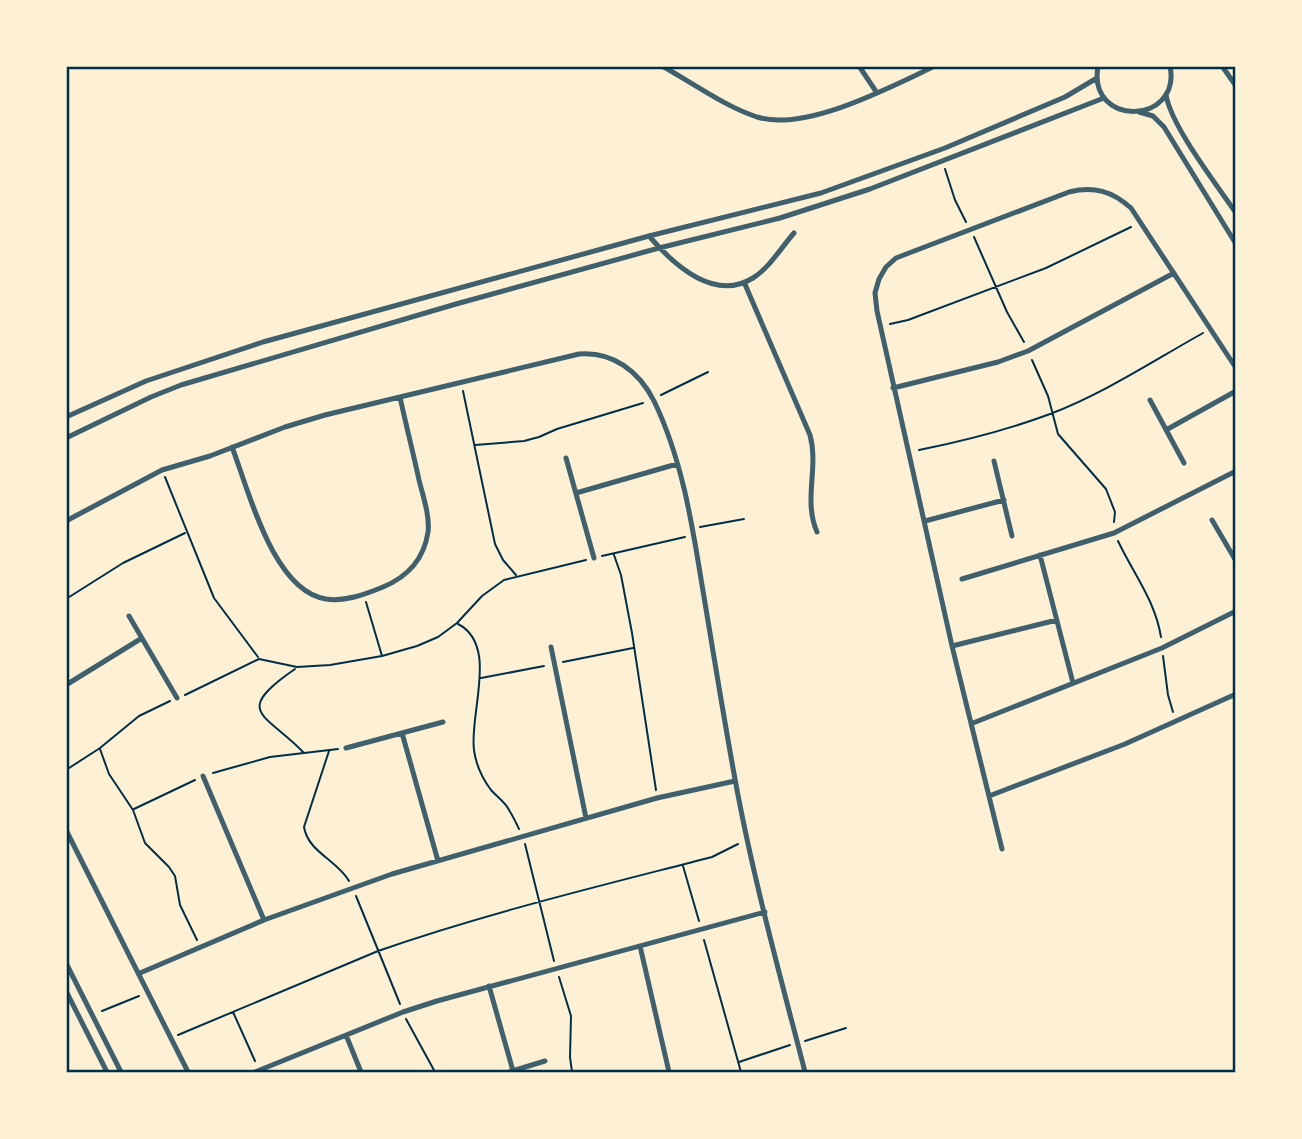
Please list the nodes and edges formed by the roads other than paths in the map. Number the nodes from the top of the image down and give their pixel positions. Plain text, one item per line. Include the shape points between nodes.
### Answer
1 (662, 66) edge
2 (859, 66) edge
3 (935, 66) edge
4 (1098, 66) edge
5 (1170, 66) edge
6 (1222, 66) edge
7 (1097, 78) junction
8 (1236, 86) edge
9 (877, 93) junction
10 (1166, 94) junction
11 (1104, 98) junction
12 (1139, 112) junction
13 (1236, 213) edge
14 (794, 233) dead end
15 (649, 236) junction
16 (1236, 244) edge
17 (659, 248) junction
18 (1174, 273) junction
19 (744, 282) junction
20 (1236, 368) edge
21 (893, 388) junction
22 (1236, 391) edge
23 (400, 397) junction
24 (1150, 400) dead end
25 (66, 418) edge
26 (1166, 430) junction
27 (66, 438) edge
28 (232, 447) junction
29 (566, 458) dead end
30 (995, 461) dead end
31 (1184, 463) dead end
32 (677, 464) junction
33 (1236, 471) edge
34 (576, 493) junction
35 (1004, 500) junction
36 (1212, 520) dead end
37 (66, 521) edge
38 (925, 521) junction
39 (817, 532) dead end
40 (1012, 536) dead end
41 (1236, 545) edge
42 (1228, 549) junction
43 (1040, 555) junction
44 (594, 558) road end
45 (1236, 562) edge
46 (962, 579) dead end
47 (1236, 611) edge
48 (129, 616) dead end
49 (1057, 620) junction
50 (142, 638) junction
51 (952, 646) junction
52 (551, 647) dead end
53 (1073, 683) junction
54 (66, 685) edge
55 (1236, 694) edge
56 (177, 698) road end
57 (443, 722) dead end
58 (972, 723) junction
59 (402, 733) junction
60 (346, 748) road end
61 (203, 776) road end
62 (735, 781) junction
63 (989, 796) junction
64 (586, 818) junction
65 (66, 830) edge
66 (1002, 849) dead end
67 (438, 860) junction
68 (765, 912) junction
69 (264, 920) junction
70 (640, 946) junction
71 (66, 963) edge
72 (140, 973) junction
73 (489, 986) junction
74 (66, 991) edge
75 (346, 1035) junction
76 (545, 1061) dead end
77 (257, 1072) edge
78 (511, 1072) edge
79 (107, 1073) edge
80 (121, 1073) edge
81 (188, 1073) edge
82 (361, 1073) edge
83 (669, 1073) edge
84 (805, 1073) edge

1 - 9 street via 746,113 775,120 805,118
2 - 9 street
3 - 9 street
4 - 7 street
5 - 10 street
6 - 8 street
7 - 11 street
7 - 15 street via 1065,97 864,178 778,205
10 - 12 street via 1154,107
10 - 13 street via 1179,127
11 - 12 street via 1123,111
11 - 17 street via 870,189 780,218
12 - 16 street via 1164,127
14 - 19 street via 761,272
15 - 17 street
15 - 25 street via 208,359
17 - 19 street via 695,278 712,284
17 - 27 street via 181,385
18 - 20 street
18 - 21 street via 1028,351
18 - 21 street via 1131,208 1121,199 1082,188 896,258 886,267 875,293
19 - 39 street via 815,451 810,509
21 - 38 street
22 - 26 street
23 - 28 street via 312,419
23 - 28 street via 426,510 425,548 403,577 364,594 327,599 309,594 294,582 269,545
23 - 32 street via 579,354 607,355 633,374 653,399
24 - 26 street
26 - 31 street
28 - 37 street via 162,470
29 - 34 street
30 - 35 street
32 - 34 street
32 - 62 street via 694,535
33 - 43 street via 1114,533
34 - 44 street
35 - 38 street
35 - 40 street
36 - 42 street
38 - 51 street
41 - 42 street
42 - 45 street
43 - 46 street
43 - 49 street
47 - 53 street via 1162,648
48 - 50 street
49 - 51 street
49 - 53 street
50 - 54 street
50 - 56 street
51 - 58 street
52 - 64 street
53 - 58 street
55 - 63 street via 1125,744
57 - 59 street
58 - 63 street
59 - 60 street
59 - 67 street
61 - 69 street
62 - 64 street
62 - 68 street
63 - 66 street
64 - 67 street
65 - 72 street
67 - 69 street
68 - 70 street
68 - 84 street
69 - 72 street
70 - 73 street
70 - 83 street
71 - 80 street
72 - 81 street
73 - 75 street
73 - 78 street
74 - 79 street
75 - 77 street
75 - 82 street
76 - 78 street

